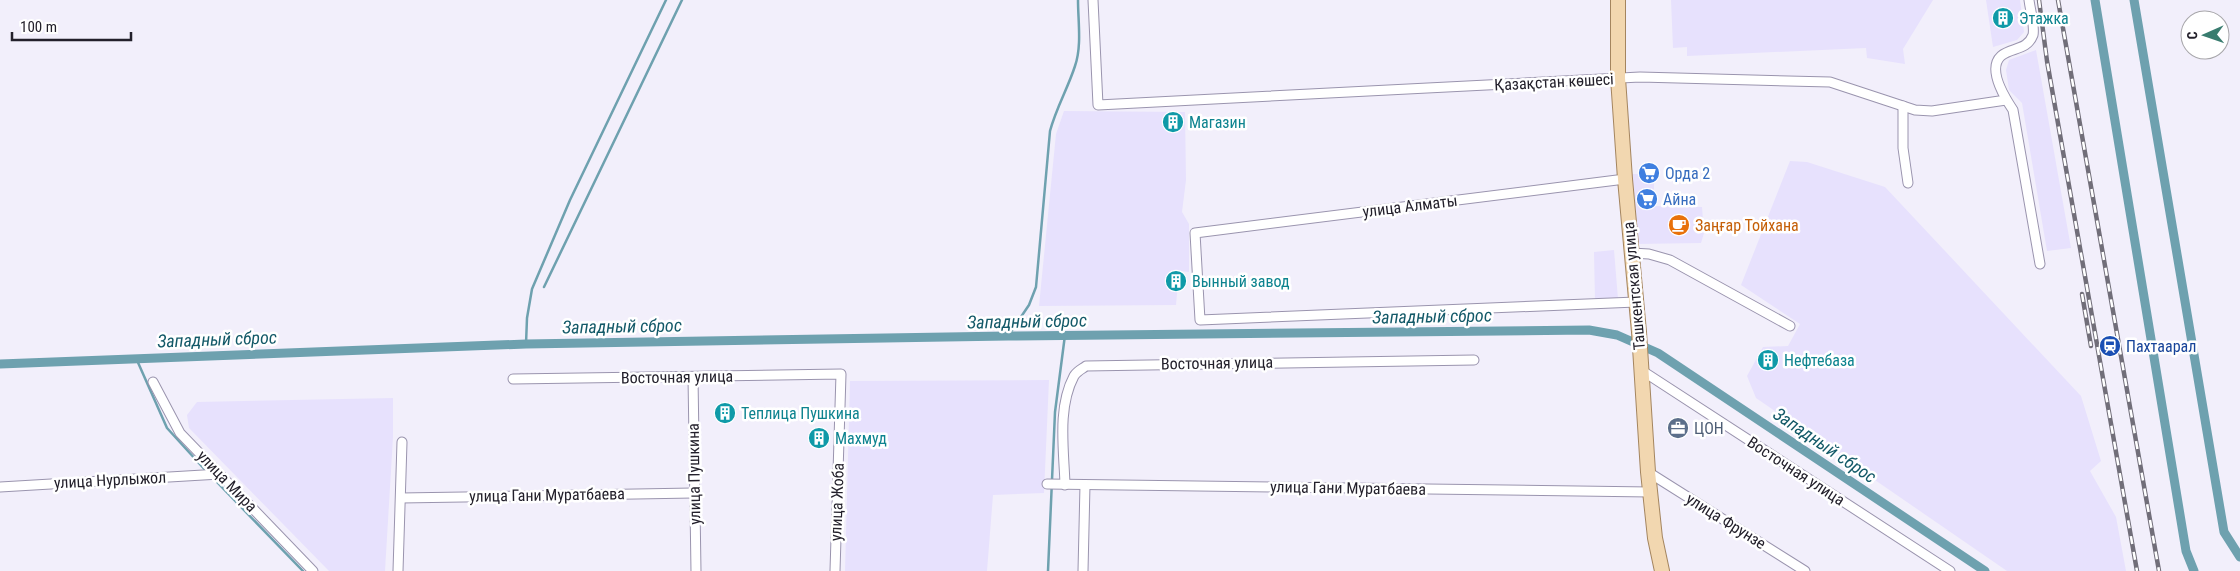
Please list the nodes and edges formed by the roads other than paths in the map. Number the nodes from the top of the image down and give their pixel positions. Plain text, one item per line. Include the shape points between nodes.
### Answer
1 (1093, 0) edge
2 (1618, 0) edge
3 (2029, 0) edge
4 (1618, 78) junction
5 (2006, 100) junction
6 (1903, 106) junction
7 (1624, 179) junction
8 (1908, 182) dead end
9 (1632, 253) junction
10 (2040, 264) dead end
11 (1636, 302) junction
12 (1790, 326) dead end
13 (1474, 360) dead end
14 (1641, 365) junction
15 (841, 374) joint
16 (693, 377) junction
17 (513, 379) dead end
18 (153, 382) dead end
19 (402, 442) dead end
20 (1648, 472) junction
21 (220, 474) junction
22 (1047, 484) dead end
23 (1065, 485) junction
24 (1085, 485) junction
25 (0, 487) edge
26 (1650, 492) junction
27 (693, 493) junction
28 (401, 498) junction
29 (313, 571) edge
30 (398, 571) edge
31 (696, 571) edge
32 (835, 571) edge
33 (1084, 571) edge
34 (1662, 571) edge
35 (1805, 571) edge
36 (1950, 571) edge

1 - 4 street, Қазақстан көшесі via 1098,105
2 - 4 main road, Ташкентская улица
3 - 5 street via 2033,34 2026,46 2001,56 1996,65 2000,89
4 - 6 street, Қазақстан көшесі via 1830,82
4 - 7 main road, Ташкентская улица
5 - 6 street, Қазақстан көшесі via 1932,111
5 - 10 street via 2013,110
6 - 8 street via 1903,148
7 - 9 main road, Ташкентская улица
7 - 11 street, улица Алматы via 1195,233 1200,320
9 - 11 main road, Ташкентская улица
9 - 12 street via 1670,260
11 - 14 main road, Ташкентская улица
13 - 23 street, Восточная улица via 1086,366 1075,374 1063,419
14 - 20 main road, Ташкентская улица
14 - 36 street, Восточная улица
15 - 16 street, Восточная улица
15 - 32 street, улица Жоба
16 - 17 street, Восточная улица
16 - 27 street, улица Пушкина
18 - 21 street, улица Мира via 180,433
19 - 28 street
20 - 26 main road, Ташкентская улица
20 - 35 street, улица Фрунзе
21 - 25 street, улица Нурлыжол
21 - 29 street, улица Мира
22 - 23 street, улица Гани Муратбаева
23 - 24 street, улица Гани Муратбаева
24 - 26 street, улица Гани Муратбаева
24 - 33 street
26 - 34 main road, Ташкентская улица
27 - 28 street, улица Гани Муратбаева
27 - 31 street, улица Пушкина
28 - 30 street

